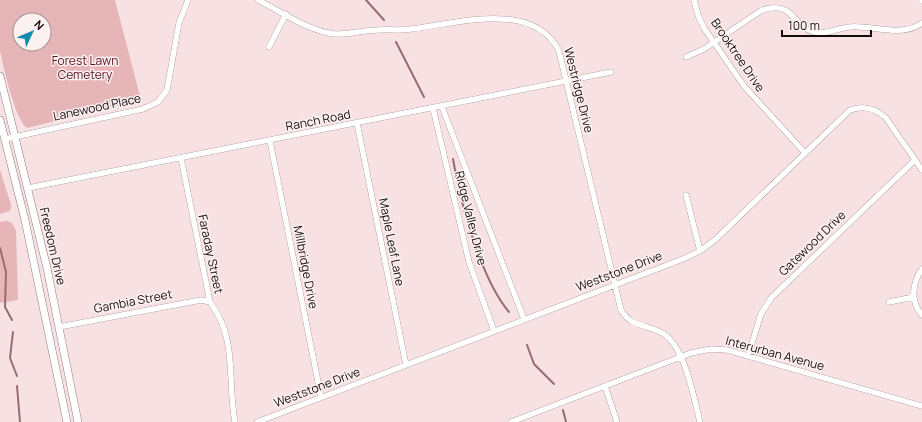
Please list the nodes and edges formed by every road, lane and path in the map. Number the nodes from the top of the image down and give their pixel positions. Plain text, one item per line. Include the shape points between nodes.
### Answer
1 (188, 0) edge
2 (258, 0) edge
3 (694, 0) edge
4 (499, 12) dead end
5 (286, 14) junction
6 (526, 16) dead end
7 (922, 23) edge
8 (714, 42) junction
9 (269, 47) dead end
10 (686, 57) dead end
11 (611, 72) dead end
12 (0, 76) edge
13 (567, 81) junction
14 (442, 107) junction
15 (433, 108) junction
16 (0, 120) edge
17 (357, 123) junction
18 (15, 136) junction
19 (5, 139) junction
20 (270, 141) junction
21 (805, 152) junction
22 (180, 158) junction
23 (915, 160) junction
24 (922, 170) edge
25 (28, 188) junction
26 (686, 195) dead end
27 (700, 250) junction
28 (922, 269) edge
29 (615, 285) junction
30 (914, 297) junction
31 (210, 302) junction
32 (889, 302) dead end
33 (922, 315) edge
34 (524, 319) junction
35 (59, 327) junction
36 (494, 331) junction
37 (748, 356) junction
38 (680, 358) junction
39 (406, 365) junction
40 (605, 386) junction
41 (321, 397) junction
42 (922, 406) edge
43 (67, 422) edge
44 (78, 422) edge
45 (235, 422) edge
46 (257, 422) edge
47 (511, 422) edge
48 (616, 422) edge
49 (700, 422) edge

1 - 18 street, Lanewood Place via 180,23 169,85 158,102 143,109
2 - 5 street
3 - 8 street, Brooktree Drive via 698,15
4 - 5 street via 410,29 344,34 319,30
5 - 9 street
6 - 13 street, Westridge Drive via 540,24 552,38 559,50
7 - 8 street via 906,30 849,27 820,33 806,29 786,9 771,7 762,10
8 - 10 street
8 - 21 street, Brooktree Drive via 747,91
11 - 13 street, Ranch Road
12 - 18 main road, Freedom Drive
13 - 14 street, Ranch Road
13 - 29 street, Westridge Drive
14 - 15 street, Ranch Road
14 - 34 street, Ridge Valley Drive
15 - 17 street, Ranch Road
15 - 36 street, Ridge Valley Drive via 469,262
16 - 19 main road, Freedom Drive
17 - 20 street, Ranch Road
17 - 39 street, Maple Leaf Lane
18 - 19 street, Lanewood Place
18 - 25 main road, Freedom Drive
19 - 43 main road, Freedom Drive via 27,227
20 - 22 street, Ranch Road
20 - 41 street, Millbridge Drive
21 - 23 street, Weststone Drive via 844,114 862,107 877,111 886,118
21 - 27 street, Weststone Drive via 716,239
22 - 25 street, Ranch Road
22 - 31 street, Faraday Street
23 - 24 street, Weststone Drive
23 - 37 street, Gatewood Drive via 771,298 761,314
25 - 35 main road, Freedom Drive
26 - 27 street
27 - 29 street, Weststone Drive
28 - 30 street via 915,282
29 - 34 street, Weststone Drive
29 - 38 street, Westridge Drive via 624,315 632,322 663,334 674,345
30 - 32 street
30 - 33 street
31 - 35 street, Gambia Street via 201,300
31 - 45 street, Faraday Street via 222,321 231,360
34 - 36 street, Weststone Drive
35 - 44 main road, Freedom Drive
36 - 39 street, Weststone Drive
37 - 38 street, Interurban Avenue via 711,349
37 - 42 street, Interurban Avenue
38 - 40 street, Interurban Avenue
38 - 49 street, Westridge Drive
39 - 41 street, Weststone Drive
40 - 47 street, Interurban Avenue
40 - 48 street
41 - 46 street, Weststone Drive

